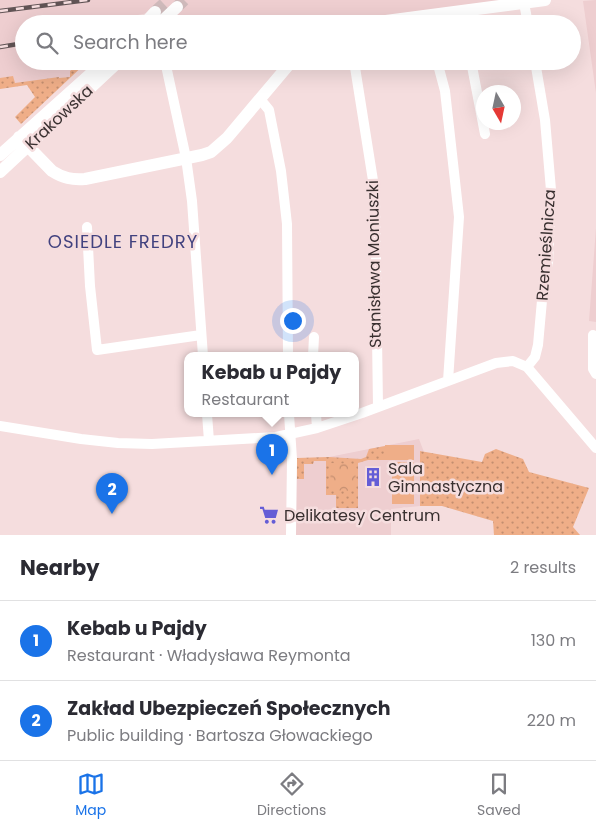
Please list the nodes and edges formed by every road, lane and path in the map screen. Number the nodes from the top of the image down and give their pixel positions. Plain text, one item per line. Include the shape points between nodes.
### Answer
1 (545, 0) edge
2 (524, 3) junction
3 (177, 7) tunnel mouth
4 (162, 15) edge
5 (474, 15) edge
6 (526, 15) edge
7 (96, 70) edge
8 (108, 70) edge
9 (167, 70) edge
10 (284, 70) edge
11 (355, 70) edge
12 (440, 70) edge
13 (473, 70) edge
14 (537, 70) edge
15 (260, 99) junction
16 (485, 134) dead end
17 (23, 142) junction
18 (0, 156) edge
19 (186, 158) junction
20 (0, 172) edge
21 (87, 227) dead end
22 (201, 335) junction
23 (593, 335) dead end
24 (314, 336) dead end
25 (203, 352) edge
26 (288, 352) edge
27 (313, 352) edge
28 (527, 366) junction
29 (596, 374) edge
30 (448, 381) junction
31 (378, 408) junction
32 (359, 414) edge
33 (207, 417) edge
34 (289, 417) edge
35 (316, 417) edge
36 (351, 417) edge
37 (0, 426) edge
38 (317, 428) junction
39 (290, 434) junction
40 (209, 441) junction
41 (596, 448) edge
42 (291, 535) edge

1 - 2 street
2 - 5 street
2 - 6 street
3 - 4 street
7 - 17 street, Krakowska
8 - 17 street, Krakowska
9 - 19 street
10 - 15 street
11 - 31 street, Stanisława Moniuszki via 375,194
12 - 30 street via 446,91 459,217
13 - 16 street
14 - 28 street, Rzemieślnicza via 551,190 548,264 545,267 538,345 535,357
15 - 19 street via 211,152
15 - 26 street via 269,110 287,224
17 - 18 street, Krakowska
17 - 19 street via 52,171 72,179
17 - 20 street, Krakowska
19 - 22 street
21 - 22 street via 97,350
22 - 25 street
23 - 29 street via 593,369
24 - 27 street
28 - 30 street via 513,361 504,362
28 - 41 street
30 - 31 street
31 - 32 street
33 - 40 street
34 - 39 street
35 - 38 street
36 - 38 street
37 - 40 street via 118,443
38 - 39 street
39 - 40 street
39 - 42 street

